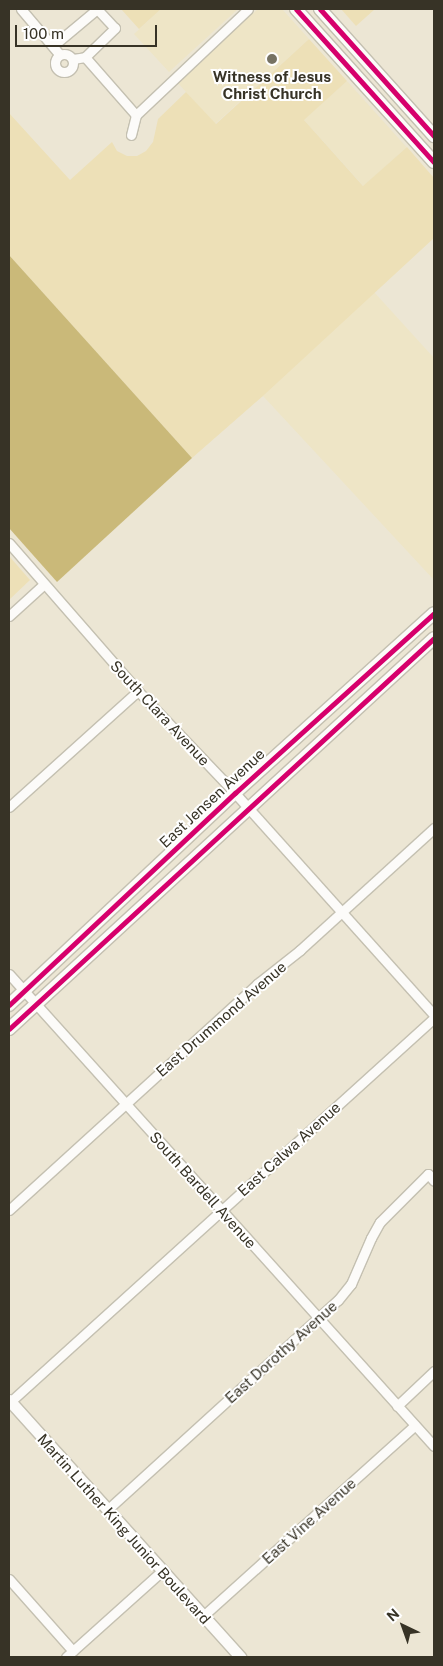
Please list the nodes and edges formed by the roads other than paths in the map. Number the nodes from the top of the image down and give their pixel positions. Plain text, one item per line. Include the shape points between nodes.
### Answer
1 (21, 9) edge
2 (248, 9) edge
3 (296, 9) edge
4 (320, 9) edge
5 (54, 45) junction
6 (60, 55) junction
7 (85, 57) junction
8 (73, 59) junction
9 (136, 115) junction
10 (131, 135) dead end
11 (434, 136) edge
12 (434, 162) edge
13 (9, 543) edge
14 (44, 584) junction
15 (434, 612) edge
16 (9, 616) edge
17 (434, 638) edge
18 (138, 690) junction
19 (235, 793) junction
20 (9, 807) edge
21 (248, 807) junction
22 (434, 828) edge
23 (341, 913) junction
24 (9, 974) edge
25 (24, 991) junction
26 (36, 1004) junction
27 (9, 1005) edge
28 (434, 1016) edge
29 (9, 1029) edge
30 (126, 1103) junction
31 (431, 1177) edge
32 (9, 1210) edge
33 (221, 1210) junction
34 (318, 1318) junction
35 (434, 1371) edge
36 (9, 1401) edge
37 (397, 1406) junction
38 (415, 1424) junction
39 (434, 1446) edge
40 (107, 1510) junction
41 (162, 1571) junction
42 (9, 1579) edge
43 (204, 1616) junction
44 (73, 1651) junction
45 (66, 1657) edge
46 (240, 1657) edge

1 - 5 street
2 - 9 street
3 - 12 main road
4 - 11 main road
5 - 6 street
5 - 7 street via 97,9 115,28
6 - 8 street via 69,55
6 - 8 street via 55,65 61,71 70,70
7 - 8 street
7 - 9 street
9 - 10 street
13 - 14 street, South Clara Avenue
14 - 16 street
14 - 18 street, South Clara Avenue
15 - 19 main road, East Jensen Avenue
17 - 21 main road, East Jensen Avenue
18 - 19 street, South Clara Avenue
18 - 20 street
19 - 21 street, South Clara Avenue
19 - 25 main road, East Jensen Avenue
21 - 23 street, South Clara Avenue
21 - 26 main road, East Jensen Avenue
22 - 23 street, East Drummond Avenue
23 - 28 street, South Clara Avenue
23 - 30 street, East Drummond Avenue
24 - 25 street, South Bardell Avenue
25 - 26 street, South Bardell Avenue
25 - 27 main road, East Jensen Avenue
26 - 29 main road, East Jensen Avenue
26 - 30 street, South Bardell Avenue
28 - 33 street, East Calwa Avenue
30 - 32 street, East Drummond Avenue
30 - 33 street, South Bardell Avenue
31 - 34 street, East Dorothy Avenue via 380,1222 351,1284
33 - 34 street, South Bardell Avenue
33 - 36 street, East Calwa Avenue
34 - 37 street, South Bardell Avenue
34 - 40 street, East Dorothy Avenue
35 - 37 street
36 - 40 street, Martin Luther King Junior Boulevard
37 - 38 street, South Bardell Avenue
38 - 39 street, South Bardell Avenue
38 - 43 street, East Vine Avenue
40 - 41 street, Martin Luther King Junior Boulevard
41 - 43 street, Martin Luther King Junior Boulevard
41 - 44 street
42 - 44 street
43 - 46 street, Martin Luther King Junior Boulevard
44 - 45 street

